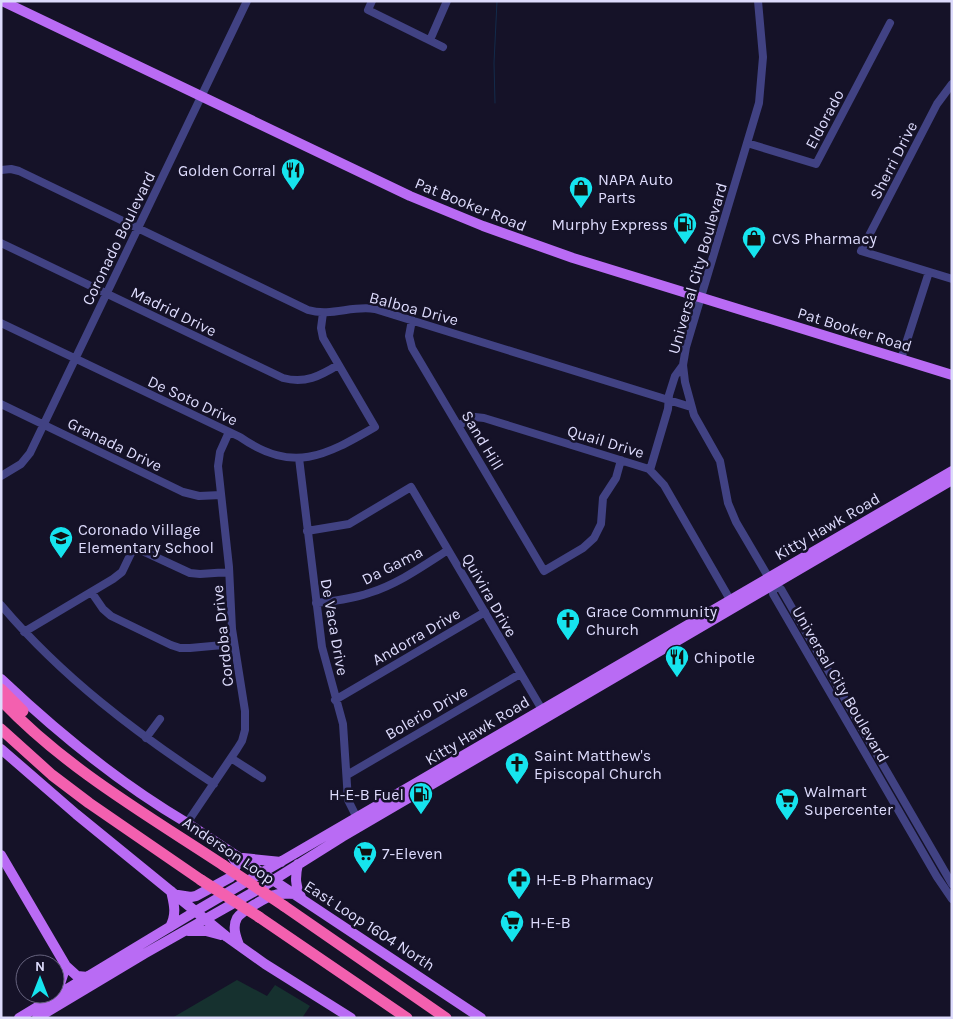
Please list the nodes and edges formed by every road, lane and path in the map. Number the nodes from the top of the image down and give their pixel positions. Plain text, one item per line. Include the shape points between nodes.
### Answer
1 (2, 1) edge
2 (246, 1) edge
3 (372, 1) edge
4 (447, 1) edge
5 (758, 1) edge
6 (890, 23) dead end
7 (430, 40) junction
8 (443, 47) dead end
9 (952, 84) edge
10 (201, 96) junction
11 (748, 143) junction
12 (1, 170) edge
13 (138, 228) junction
14 (1, 243) edge
15 (929, 272) junction
16 (952, 279) edge
17 (106, 294) junction
18 (701, 297) junction
19 (323, 313) junction
20 (412, 320) junction
21 (1, 323) edge
22 (75, 359) junction
23 (902, 359) junction
24 (338, 365) junction
25 (683, 365) junction
26 (952, 375) edge
27 (670, 399) junction
28 (1, 404) edge
29 (691, 406) junction
30 (44, 424) junction
31 (459, 426) junction
32 (229, 432) junction
33 (299, 458) junction
34 (621, 460) junction
35 (650, 470) junction
36 (952, 471) edge
37 (1, 476) edge
38 (952, 480) edge
39 (221, 495) junction
40 (909, 500) junction
41 (515, 502) dead end
42 (507, 507) junction
43 (307, 531) junction
44 (448, 550) junction
45 (229, 572) junction
46 (770, 581) junction
47 (92, 593) junction
48 (316, 603) junction
49 (732, 603) junction
50 (1, 605) edge
51 (485, 612) junction
52 (24, 632) junction
53 (234, 644) junction
54 (812, 644) junction
55 (804, 649) junction
56 (520, 674) junction
57 (1, 679) edge
58 (1, 689) edge
59 (1, 700) edge
60 (335, 700) junction
61 (841, 703) junction
62 (544, 713) junction
63 (160, 719) dead end
64 (1, 729) edge
65 (146, 738) junction
66 (1, 749) edge
67 (876, 755) junction
68 (231, 758) junction
69 (869, 759) junction
70 (347, 774) junction
71 (262, 778) dead end
72 (214, 784) junction
73 (114, 792) junction
74 (898, 792) junction
75 (890, 796) junction
76 (359, 822) junction
77 (187, 823) junction
78 (229, 851) junction
79 (1, 855) edge
80 (239, 857) junction
81 (281, 862) junction
82 (298, 864) junction
83 (945, 872) junction
84 (262, 873) junction
85 (937, 876) junction
86 (273, 880) junction
87 (952, 884) edge
88 (173, 892) junction
89 (299, 896) junction
90 (952, 899) edge
91 (196, 911) junction
92 (206, 920) junction
93 (170, 927) junction
94 (182, 932) junction
95 (227, 937) junction
96 (299, 945) junction
97 (239, 946) junction
98 (66, 966) junction
99 (65, 969) edge
100 (88, 977) junction
101 (76, 984) junction
102 (40, 1005) joint
103 (19, 1018) edge
104 (37, 1018) edge
105 (351, 1018) edge
106 (398, 1018) edge
107 (407, 1018) edge
108 (446, 1018) edge
109 (482, 1018) edge

1 - 10 main road, Pat Booker Road
2 - 10 street, Coronado Boulevard
3 - 7 street via 368,10
4 - 7 street
5 - 11 street, Universal City Boulevard via 761,85
6 - 11 street, Eldorado via 816,164
7 - 8 street
9 - 15 street, Sherri Drive via 938,104 861,251
10 - 13 street, Coronado Boulevard
10 - 18 main road, Pat Booker Road via 410,196 483,226 573,258
11 - 18 street, Universal City Boulevard
12 - 13 street, Balboa Drive via 19,172
13 - 17 street, Coronado Boulevard
13 - 19 street, Balboa Drive via 308,310
14 - 17 street, Madrid Drive
15 - 16 street
15 - 23 street
17 - 22 street, Coronado Boulevard
17 - 24 street, Madrid Drive via 283,378 312,379
18 - 23 main road, Pat Booker Road
18 - 25 street, Universal City Boulevard
19 - 20 street, Balboa Drive via 369,308
19 - 24 street via 323,338
20 - 27 street, Balboa Drive
20 - 31 street, Sand Hill via 409,336 412,348
21 - 22 street, De Soto Drive
22 - 30 street, Coronado Boulevard
22 - 32 street, De Soto Drive
23 - 26 main road, Pat Booker Road
24 - 33 street, De Soto Drive via 375,427 330,451
25 - 27 street via 675,376
25 - 29 street, Universal City Boulevard
27 - 29 street, Balboa Drive
27 - 35 street
28 - 30 street, Granada Drive
29 - 46 street, Universal City Boulevard via 720,461 725,494 736,522
30 - 37 street, Coronado Boulevard via 24,461
30 - 39 street, Granada Drive via 183,492 199,496
31 - 34 street, Quail Drive via 475,417 484,418
31 - 42 street, Sand Hill
32 - 33 street, De Soto Drive via 264,452
32 - 39 street, Cordoba Drive via 218,462
33 - 43 street, De Vaca Drive
34 - 35 street, Quail Drive
34 - 42 street, Sand Hill via 616,478 603,498 599,531 583,548 544,571
35 - 49 street, Quail Drive via 664,485
36 - 40 main road, Kitty Hawk Road
38 - 40 main road, Kitty Hawk Road
39 - 45 street, Cordoba Drive
40 - 46 main road, Kitty Hawk Road
41 - 42 street
43 - 44 street, Quivira Drive via 356,521 411,487
43 - 48 street, De Vaca Drive
44 - 48 street, Da Gama via 371,593
44 - 51 street, Quivira Drive
45 - 47 street via 190,572 134,547 122,572
45 - 53 street, Cordoba Drive
46 - 49 main road, Kitty Hawk Road
46 - 54 street, Universal City Boulevard via 780,589
46 - 55 street, Universal City Boulevard via 772,594
47 - 52 street
47 - 53 street via 112,616 171,645 190,648
48 - 60 street, De Vaca Drive via 322,647
49 - 62 main road, Kitty Hawk Road
50 - 52 street
51 - 56 street, Quivira Drive
51 - 60 street, Andorra Drive
52 - 65 street via 78,685
53 - 68 street, Cordoba Drive via 245,730
54 - 55 street
54 - 61 street, Universal City Boulevard
55 - 61 street, Universal City Boulevard
56 - 62 street, Quivira Drive
56 - 70 street, Bolerio Drive
57 - 77 main road, East Loop 1604 North via 84,752 156,805
58 - 73 highway via 64,751
59 - 73 highway, Anderson Loop via 39,736
60 - 70 street, De Vaca Drive via 344,729
61 - 67 street, Universal City Boulevard
61 - 69 street, Universal City Boulevard
62 - 76 main road, Kitty Hawk Road
63 - 65 street
64 - 96 highway, bridge via 89,803
65 - 72 street
66 - 88 main road
67 - 69 street
67 - 74 street, Universal City Boulevard
68 - 71 street
68 - 72 street, Cordoba Drive
69 - 75 street, Universal City Boulevard
70 - 76 street, De Vaca Drive via 348,800
72 - 77 street, Cordoba Drive
73 - 108 highway, Anderson Loop, bridge
74 - 75 street
74 - 83 street, Universal City Boulevard
75 - 85 street, Universal City Boulevard
76 - 81 main road, Kitty Hawk Road
76 - 82 main road, Kitty Hawk Road
77 - 78 main road, East Loop 1604 North
78 - 80 main road, East Loop 1604 North
78 - 88 main road via 237,864 231,877 196,896
79 - 98 main road
80 - 81 main road
80 - 84 main road, East Loop 1604 North
81 - 84 main road, Kitty Hawk Road
82 - 86 main road, Kitty Hawk Road
82 - 89 main road via 295,876
83 - 85 street
83 - 87 street, Universal City Boulevard
84 - 86 main road, East Loop 1604 North
84 - 91 main road, Kitty Hawk Road
85 - 90 street, Universal City Boulevard
86 - 89 main road, East Loop 1604 North
86 - 92 main road, Kitty Hawk Road
88 - 91 main road
88 - 93 main road via 174,920
89 - 97 main road via 276,894 240,914 235,924
89 - 109 main road, East Loop 1604 North
91 - 92 main road
91 - 93 main road, Kitty Hawk Road
92 - 94 main road, Kitty Hawk Road
92 - 95 main road
93 - 100 main road, Kitty Hawk Road
94 - 95 main road via 202,931
94 - 104 main road, Kitty Hawk Road
95 - 97 main road
96 - 106 highway
96 - 107 highway
97 - 105 main road
98 - 99 main road
98 - 100 main road via 77,976
98 - 101 main road
100 - 101 main road, Kitty Hawk Road
101 - 102 main road, Kitty Hawk Road
102 - 103 main road, Kitty Hawk Road

